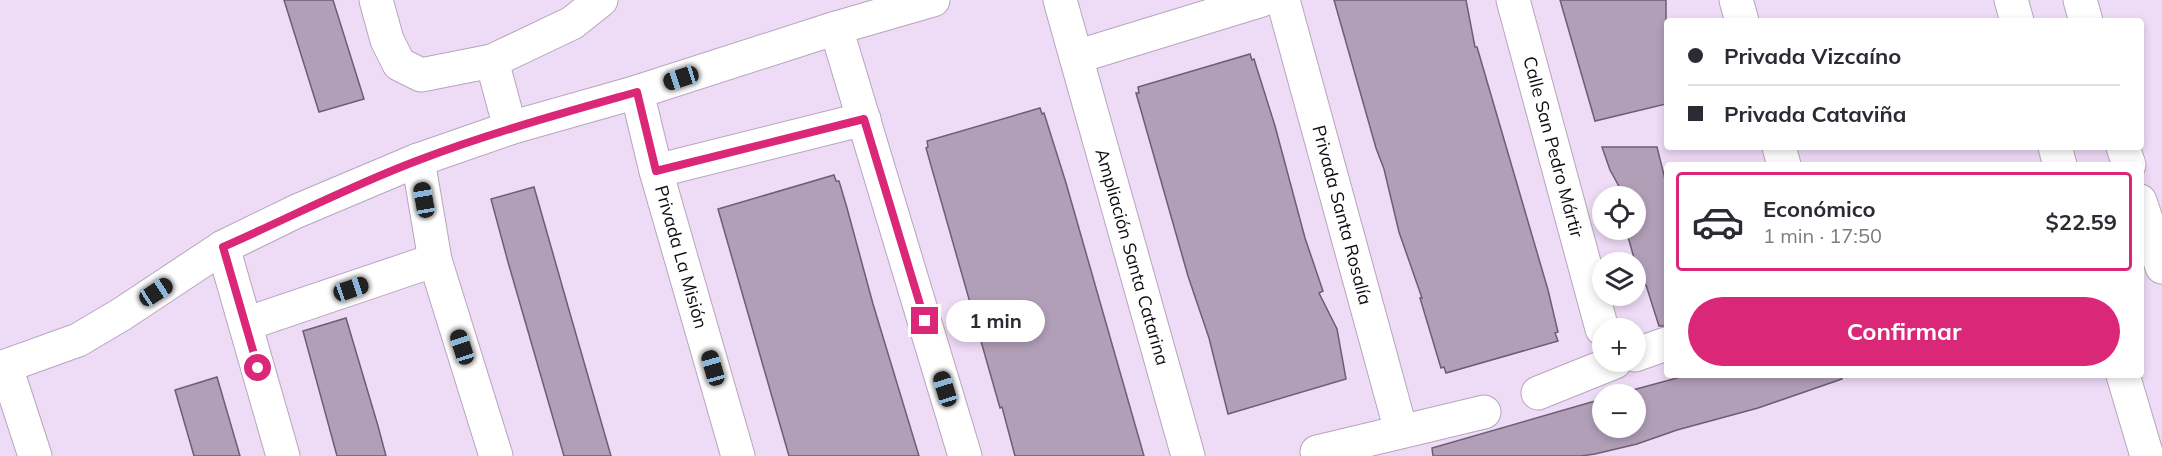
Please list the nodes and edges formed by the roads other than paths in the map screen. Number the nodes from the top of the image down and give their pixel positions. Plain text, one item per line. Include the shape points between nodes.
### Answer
1 (376, 0) edge
2 (933, 0) edge
3 (1060, 0) edge
4 (1262, 0) edge
5 (1283, 0) edge
6 (1513, 0) edge
7 (1736, 0) edge
8 (2011, 0) edge
9 (2080, 0) edge
10 (601, 1) edge
11 (1741, 18) edge
12 (2016, 18) edge
13 (2085, 18) edge
14 (836, 28) junction
15 (1076, 57) junction
16 (492, 61) junction
17 (637, 92) junction
18 (864, 119) junction
19 (510, 128) junction
20 (418, 160) junction
21 (656, 171) junction
22 (2144, 213) edge
23 (223, 247) junction
24 (435, 260) junction
25 (2162, 267) edge
26 (1599, 318) edge
27 (246, 324) junction
28 (1664, 345) edge
29 (1646, 351) edge
30 (3, 368) edge
31 (1592, 371) edge
32 (2124, 378) edge
33 (1538, 393) dead end
34 (1484, 412) dead end
35 (1401, 431) junction
36 (1317, 452) dead end
37 (35, 456) edge
38 (283, 456) edge
39 (496, 456) edge
40 (738, 456) edge
41 (965, 456) edge
42 (1188, 456) edge
43 (2147, 456) edge

1 - 16 street via 387,40 399,64 421,75
2 - 14 street
3 - 15 street, Ampliación Santa Catarina
4 - 15 street
5 - 35 street, Privada Santa Rosalía
6 - 26 street, Calle San Pedro Mártir
7 - 11 street
8 - 12 street
9 - 13 street
10 - 16 street via 572,22
14 - 17 street
14 - 18 street
15 - 42 street, Ampliación Santa Catarina
16 - 19 street
17 - 19 street
17 - 21 street, Privada La Misión
18 - 21 street
18 - 41 street
19 - 20 street
20 - 23 street
20 - 24 street
21 - 40 street, Privada La Misión
22 - 25 street
23 - 27 street
23 - 30 street via 78,340
24 - 27 street
24 - 39 street
27 - 38 street
28 - 29 street
30 - 37 street
31 - 33 street
32 - 43 street
34 - 35 street
35 - 36 street

